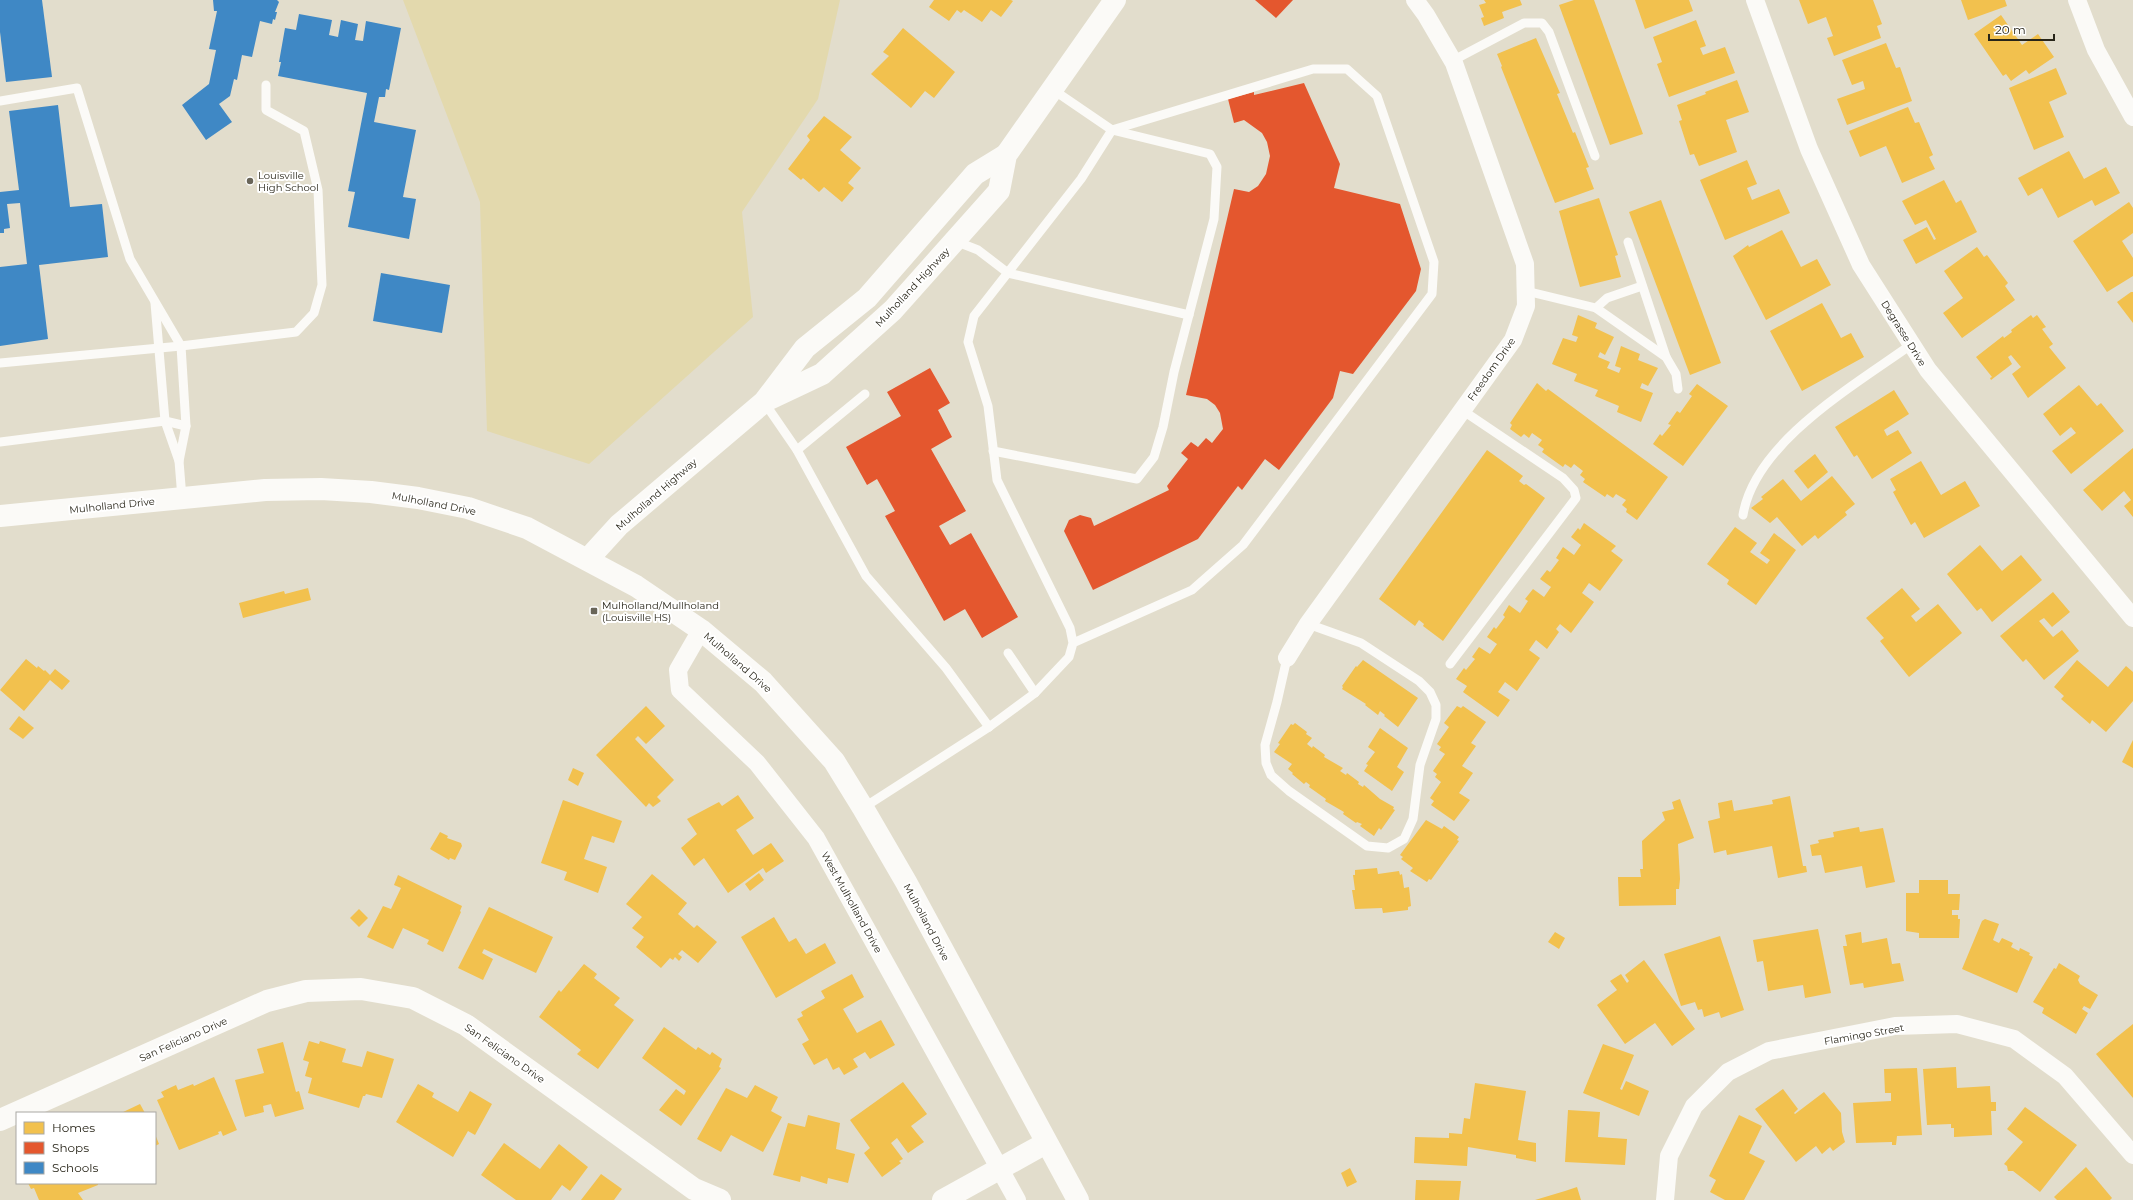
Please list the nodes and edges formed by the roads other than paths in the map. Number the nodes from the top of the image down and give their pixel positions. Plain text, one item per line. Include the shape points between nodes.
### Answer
1 (1115, 0) edge
2 (1415, 0) edge
3 (1755, 0) edge
4 (2077, 0) edge
5 (1452, 61) junction
6 (266, 85) dead end
7 (1052, 89) junction
8 (0, 101) edge
9 (2133, 117) edge
10 (1112, 130) junction
11 (1006, 155) junction
12 (1595, 156) dead end
13 (955, 241) junction
14 (1628, 242) dead end
15 (1008, 273) junction
16 (1642, 286) junction
17 (1526, 291) junction
18 (154, 301) junction
19 (1596, 308) junction
20 (1189, 315) junction
21 (1912, 344) junction
22 (180, 346) junction
23 (157, 348) junction
24 (1666, 357) junction
25 (0, 363) edge
26 (1678, 389) dead end
27 (865, 394) dead end
28 (764, 402) junction
29 (1462, 410) junction
30 (165, 421) junction
31 (186, 426) junction
32 (0, 442) edge
33 (797, 450) junction
34 (993, 450) junction
35 (179, 461) junction
36 (182, 498) junction
37 (1744, 515) dead end
38 (0, 516) edge
39 (588, 559) junction
40 (2133, 618) edge
41 (1308, 624) junction
42 (701, 630) junction
43 (1073, 643) junction
44 (1008, 653) dead end
45 (1286, 658) joint
46 (1450, 664) dead end
47 (1035, 693) junction
48 (989, 727) junction
49 (863, 808) junction
50 (18, 1112) edge
51 (16, 1113) edge
52 (0, 1120) edge
53 (1046, 1143) junction
54 (2133, 1155) edge
55 (1000, 1169) junction
56 (720, 1200) edge
57 (943, 1200) edge
58 (1017, 1200) edge
59 (1078, 1200) edge
60 (1665, 1200) edge

1 - 7 main road, Mulholland Highway
2 - 5 street, Freedom Drive
3 - 21 street, Degrasse Drive via 1809,149 1861,265
4 - 9 street via 2096,50
5 - 12 lane via 1524,23 1542,23 1550,32
5 - 17 street, Freedom Drive via 1526,264
6 - 22 lane via 266,110 304,131 318,190 322,285 314,313 296,332
7 - 10 lane
7 - 11 main road, Mulholland Highway
8 - 18 lane via 77,88 130,259
10 - 15 lane via 1081,179
10 - 20 lane via 1210,154 1217,167 1214,219
10 - 43 lane via 1313,69 1347,69 1377,96 1434,262 1432,294 1243,545 1192,590
11 - 13 main road, Mulholland Highway via 999,191
11 - 28 main road, Mulholland Highway via 975,174 867,298 805,348
13 - 15 lane via 978,250
13 - 28 main road, Mulholland Highway via 893,310 822,374
14 - 16 lane
15 - 20 lane
15 - 34 lane via 974,316 968,342 988,406
16 - 19 lane via 1607,298
16 - 24 lane
17 - 19 lane
17 - 29 street, Freedom Drive via 1526,306 1513,340
18 - 22 lane
18 - 23 lane
19 - 24 lane
20 - 34 lane via 1154,457 1138,479
21 - 37 lane via 1810,418 1784,442 1758,476 1746,500
21 - 40 street, Degrasse Drive via 1928,370
22 - 23 lane
22 - 31 lane
23 - 25 lane
23 - 30 lane
24 - 26 lane via 1676,374
27 - 33 lane
28 - 33 lane
28 - 39 main road, Mulholland Highway via 619,525
29 - 41 street, Freedom Drive
29 - 46 lane via 1563,478 1574,490 1576,498
30 - 31 lane
30 - 32 lane
30 - 35 lane
31 - 35 lane
33 - 48 lane via 866,576 946,668
34 - 43 lane via 997,480 1070,628
35 - 36 lane
36 - 38 main road, Mulholland Drive
36 - 39 main road, Mulholland Drive via 265,490 321,489 418,498 468,508 527,528
39 - 42 main road, Mulholland Drive via 636,586
41 - 45 street, Freedom Drive
41 - 45 lane via 1361,643 1419,681 1430,692 1436,705 1436,719 1420,766 1413,819 1404,839 1388,848 1367,846 1288,791 1271,775 1266,763 1265,745
42 - 49 main road, Mulholland Drive via 763,682 805,726 834,761
42 - 55 street, West Mulholland Drive via 678,670 680,690 757,763 816,838
43 - 47 lane via 1069,657
44 - 47 lane
47 - 48 lane
48 - 49 lane
49 - 53 main road, Mulholland Drive via 906,882
50 - 56 main road, San Feliciano Drive via 267,1001 306,991 361,989 413,998 466,1025 694,1189
51 - 52 main road, San Feliciano Drive
53 - 55 main road
53 - 59 main road, Mulholland Drive
54 - 60 street, Flamingo Street via 2066,1076 2014,1039 1957,1024 1895,1026 1769,1051 1728,1072 1694,1106 1669,1156
55 - 57 main road
55 - 58 street, West Mulholland Drive

